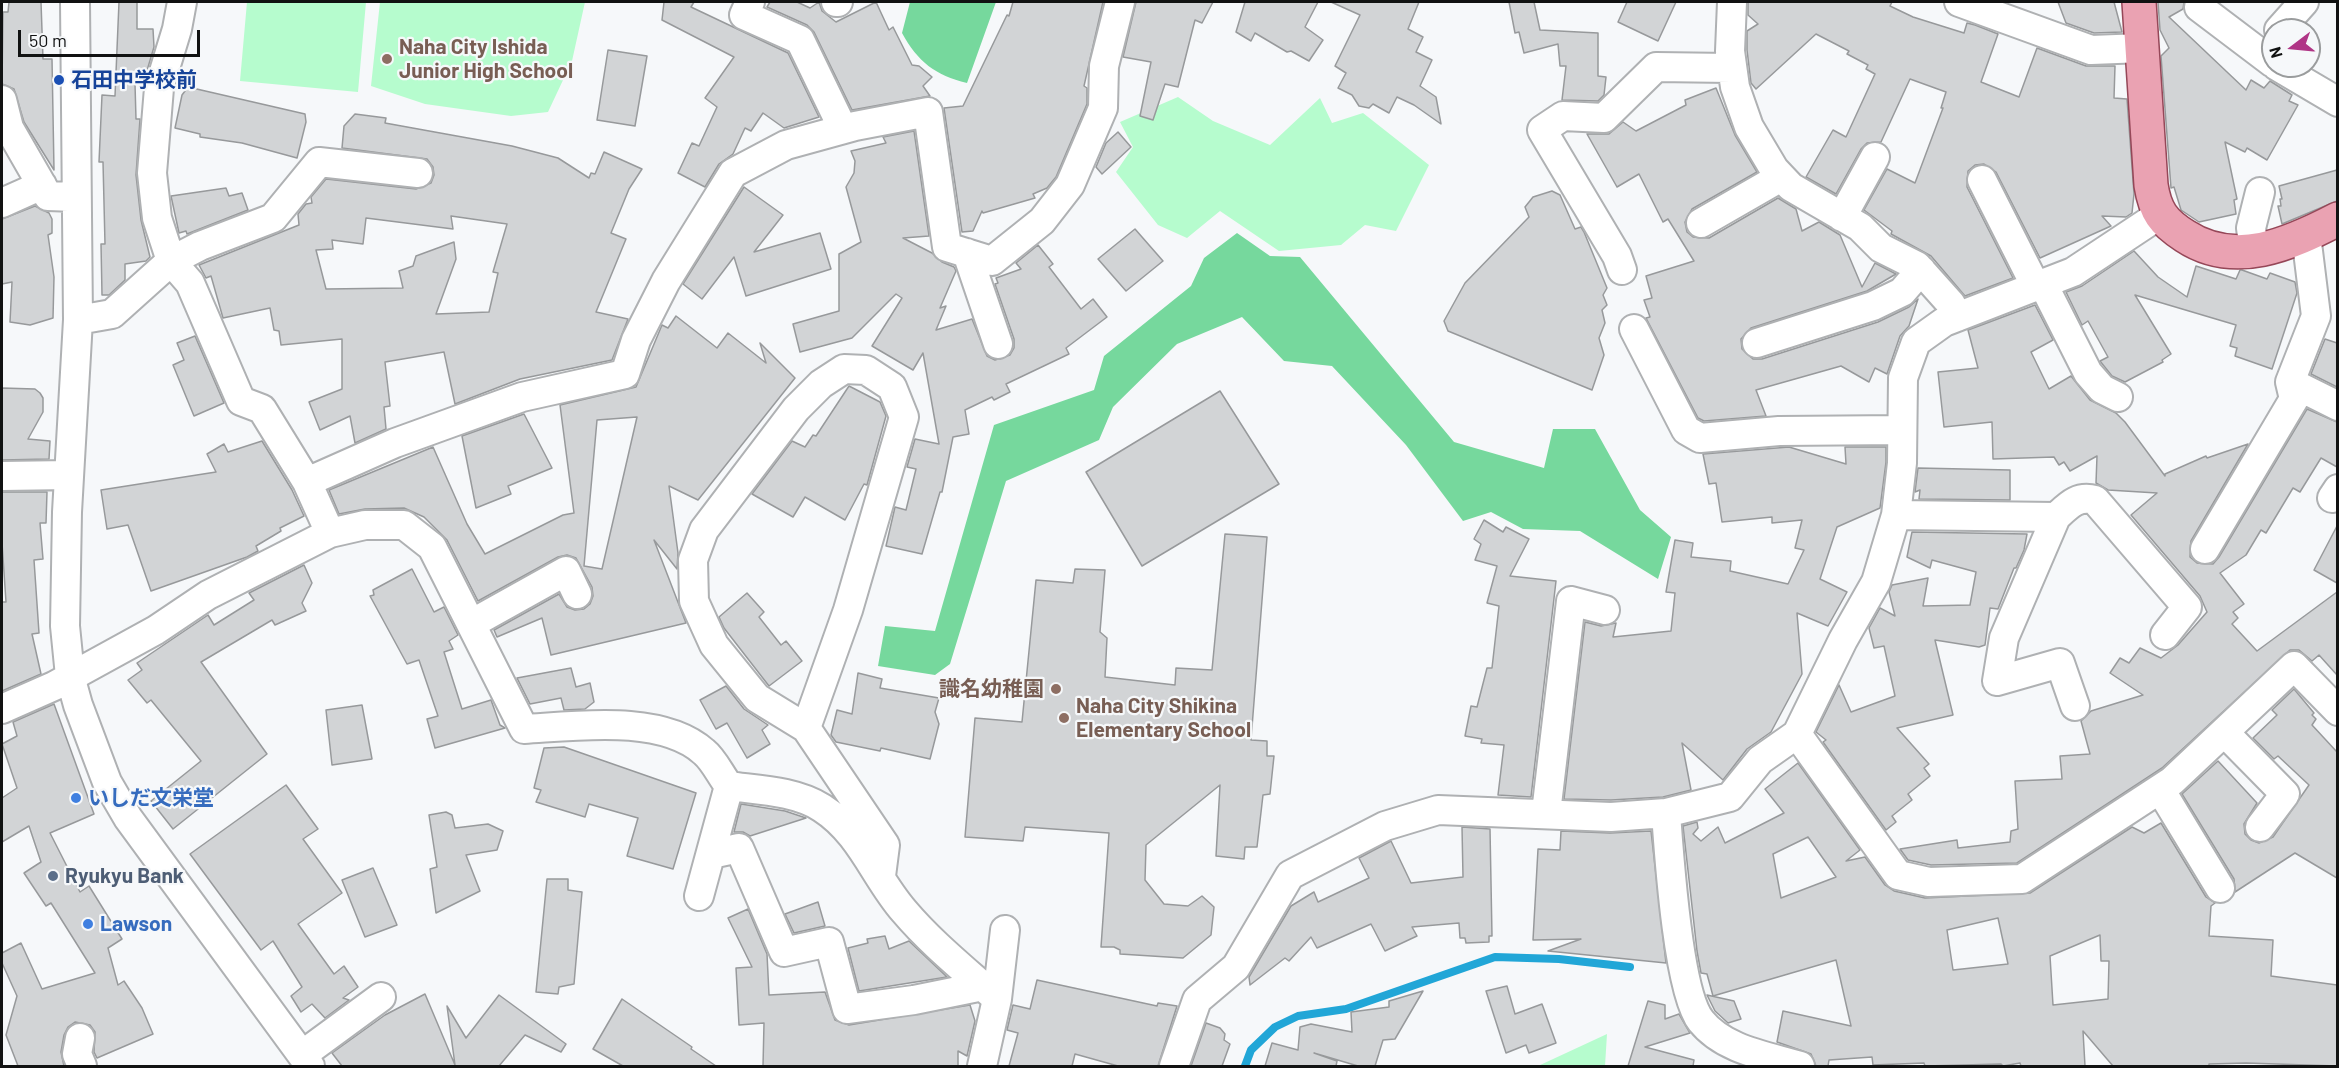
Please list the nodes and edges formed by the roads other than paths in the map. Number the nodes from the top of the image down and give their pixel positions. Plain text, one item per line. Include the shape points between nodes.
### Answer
1 (75, 2) edge
2 (182, 2) edge
3 (750, 2) edge
4 (1120, 2) edge
5 (1732, 2) edge
6 (1959, 2) edge
7 (2139, 2) edge
8 (2304, 2) edge
9 (2199, 7) dead end
10 (2290, 18) edge
11 (2143, 48) junction
12 (2261, 49) edge
13 (1731, 68) junction
14 (2303, 78) edge
15 (2, 100) edge
16 (2337, 102) edge
17 (843, 129) junction
18 (1875, 157) dead end
19 (418, 173) dead end
20 (1781, 177) junction
21 (1982, 180) dead end
22 (42, 185) junction
23 (2260, 192) dead end
24 (75, 197) junction
25 (2, 203) edge
26 (2159, 215) junction
27 (1842, 216) junction
28 (2337, 219) edge
29 (1701, 223) dead end
30 (2306, 235) junction
31 (2254, 251) junction
32 (967, 253) junction
33 (171, 261) junction
34 (1622, 270) dead end
35 (1921, 270) junction
36 (2040, 286) junction
37 (1957, 317) junction
38 (78, 320) junction
39 (1634, 329) dead end
40 (1757, 343) dead end
41 (998, 344) dead end
42 (2290, 382) junction
43 (2118, 397) dead end
44 (2337, 406) edge
45 (1902, 430) junction
46 (69, 475) junction
47 (2, 476) edge
48 (307, 482) junction
49 (1896, 514) junction
50 (2056, 517) junction
51 (330, 533) junction
52 (2205, 549) dead end
53 (577, 594) dead end
54 (1605, 610) dead end
55 (471, 624) junction
56 (2165, 635) dead end
57 (70, 676) junction
58 (2075, 706) dead end
59 (2, 709) edge
60 (2337, 711) edge
61 (806, 728) junction
62 (2224, 732) junction
63 (1797, 734) junction
64 (729, 786) junction
65 (2160, 789) junction
66 (1546, 813) junction
67 (1666, 813) junction
68 (2260, 827) dead end
69 (711, 854) junction
70 (881, 876) junction
71 (2220, 888) dead end
72 (699, 896) dead end
73 (1005, 930) dead end
74 (990, 993) junction
75 (381, 997) dead end
76 (80, 1038) dead end
77 (306, 1061) edge
78 (82, 1066) edge
79 (982, 1066) edge
80 (1174, 1066) edge
81 (1800, 1066) edge

1 - 24 street
2 - 33 street via 159,88 152,173 157,218
3 - 17 street via 744,15 800,40
4 - 32 street via 1104,66 1103,108 1070,185 1042,221 992,261
5 - 13 street
6 - 11 street via 2091,50
7 - 11 main road
8 - 10 street
9 - 12 street
11 - 26 main road via 2151,185
13 - 20 street via 1749,127
13 - 34 street via 1656,67 1604,118 1563,116 1542,130
14 - 16 street
15 - 22 street via 9,128
17 - 32 street via 928,112 947,247
17 - 48 street via 786,145 734,173 666,281 636,340 625,374 522,397 395,443
18 - 27 street
19 - 33 street via 319,162 273,218
20 - 27 street via 1791,188
20 - 29 street
21 - 36 street
22 - 24 street via 48,196
22 - 25 street
23 - 31 street via 2251,228
24 - 38 street
26 - 31 main road via 2170,227 2208,249
26 - 36 street via 2073,272
27 - 35 street via 1881,248
28 - 30 main road
30 - 31 main road via 2287,244
30 - 42 street via 2316,316
32 - 41 street
33 - 38 street via 112,314
33 - 48 street via 190,283 241,401 262,409
35 - 37 street via 1951,304
35 - 40 street via 1902,292 1873,306
36 - 37 street
36 - 43 street via 2088,373 2102,389
37 - 45 street via 1929,331 1916,342 1910,354 1904,378
38 - 46 street
39 - 45 street via 1686,430 1700,438 1779,431
42 - 44 street
42 - 52 street via 2294,399
45 - 49 street
46 - 47 street
46 - 57 street via 63,610
48 - 51 street
49 - 50 street
49 - 63 street via 1876,582
50 - 56 street via 2076,499 2094,500 2187,607
50 - 58 street via 2004,638 1997,681 2060,663
51 - 55 street via 365,525 404,525 432,547
51 - 57 street via 208,595 146,636
53 - 55 street via 566,571
54 - 66 street via 1571,601
55 - 64 street via 524,729 614,723 672,734 704,752
57 - 59 street
57 - 77 street via 92,748 128,818
60 - 62 street via 2294,666
61 - 61 street via 757,698 714,645 694,601 693,560 705,530 796,409 821,384 844,369 866,370 892,387 904,417 848,610
61 - 70 street via 885,845
62 - 65 street
62 - 68 street via 2285,794
63 - 65 street via 1898,875 1929,882 2022,879
63 - 67 street via 1760,760 1730,797
64 - 69 street
64 - 70 street via 787,795 822,807 854,836
65 - 71 street
66 - 67 street via 1611,817
66 - 80 street via 1438,810 1385,826 1290,875 1236,967 1197,1000
67 - 81 street via 1685,979 1701,1021 1729,1045
69 - 72 street
69 - 74 street via 739,848 784,952 829,942 847,1009
70 - 74 street via 910,917 946,956
73 - 74 street
74 - 79 street
75 - 77 street
76 - 78 street via 78,1054

